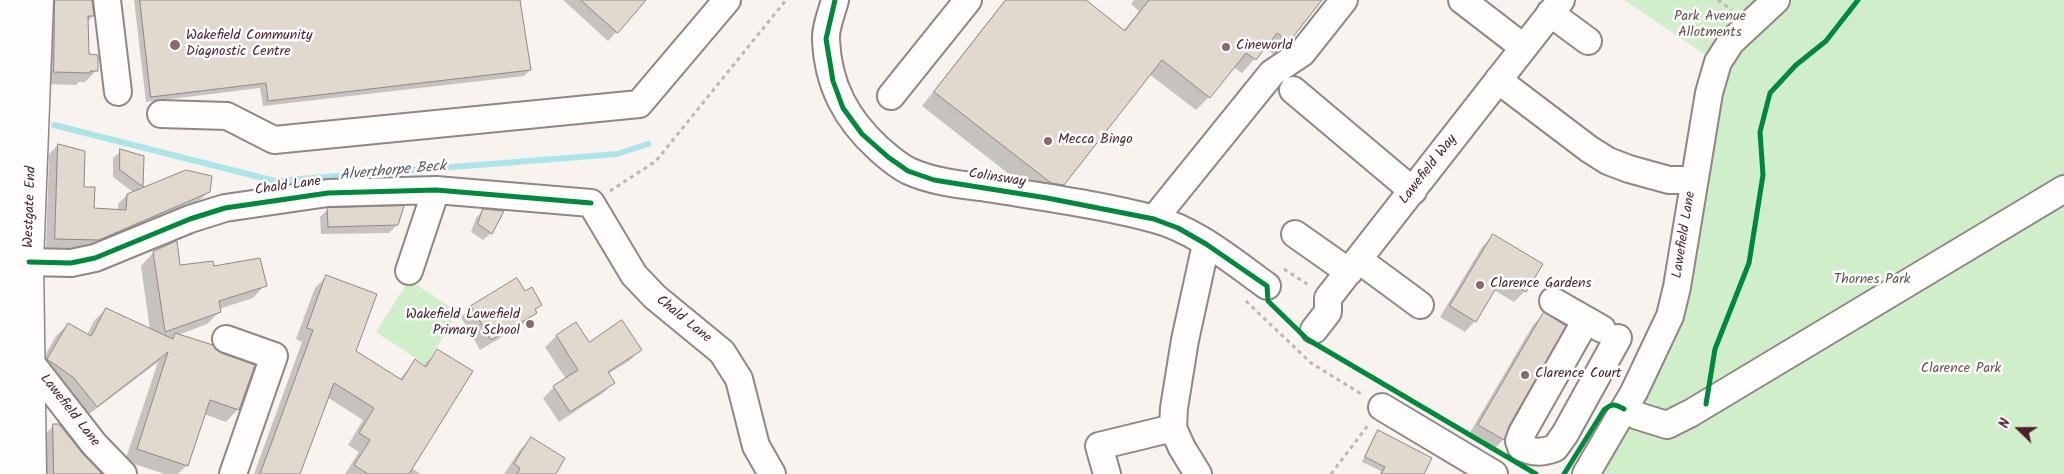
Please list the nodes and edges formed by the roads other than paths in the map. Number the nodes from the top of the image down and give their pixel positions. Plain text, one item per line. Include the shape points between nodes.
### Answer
1 (14, 0) edge
2 (39, 0) edge
3 (107, 0) edge
4 (727, 0) edge
5 (835, 0) edge
6 (968, 0) edge
7 (1344, 0) edge
8 (1462, 0) edge
9 (1776, 0) edge
10 (1556, 6) edge
11 (1588, 41) dead end
12 (1523, 47) junction
13 (1498, 80) junction
14 (1293, 90) dead end
15 (118, 92) dead end
16 (891, 96) dead end
17 (161, 114) dead end
18 (1694, 180) junction
19 (2064, 189) edge
20 (436, 190) junction
21 (1413, 191) junction
22 (1154, 219) junction
23 (1294, 235) dead end
24 (1206, 244) junction
25 (28, 262) junction
26 (1354, 266) junction
27 (409, 271) dead end
28 (1267, 286) road end
29 (1553, 301) dead end
30 (1420, 305) dead end
31 (1586, 320) junction
32 (1314, 330) dead end
33 (226, 338) dead end
34 (1618, 338) junction
35 (1651, 356) junction
36 (20, 363) junction
37 (1382, 407) road end
38 (1624, 409) junction
39 (1173, 428) junction
40 (32, 445) junction
41 (7, 474) edge
42 (18, 474) edge
43 (32, 474) edge
44 (123, 474) edge
45 (233, 474) edge
46 (772, 474) edge
47 (1107, 474) edge
48 (1198, 474) edge
49 (1494, 474) edge
50 (1586, 474) edge

1 - 36 highway, Westgate End via 8,244
2 - 25 highway, Westgate End
3 - 15 street
4 - 17 street via 639,104 274,140 227,116
5 - 22 street, Colinsway via 826,39 833,81 843,108 862,134 908,171 934,180
6 - 16 street
7 - 22 street via 1302,53 1272,73
8 - 12 street
9 - 18 street, Lawefield Lane via 1731,42 1718,62 1709,93
10 - 11 street
10 - 12 street, Lawefield Way
12 - 13 street, Lawefield Way
13 - 18 street via 1608,161 1669,180
13 - 21 street, Lawefield Way
14 - 21 street
18 - 35 street, Lawefield Lane via 1670,316
19 - 38 street via 1691,413 1667,424
20 - 25 street, Chald Lane via 328,193 225,208 95,258 71,263
20 - 27 street
20 - 46 street, Chald Lane via 591,204 634,275 730,362 739,379 756,446
21 - 26 street, Lawefield Way
22 - 24 street, Colinsway
23 - 26 street
24 - 28 street, Colinsway
24 - 39 street via 1185,340
25 - 36 highway, Westgate End
26 - 30 street
26 - 32 street, Lawefield Way via 1328,298 1328,312
29 - 31 street
31 - 34 street
31 - 34 street via 1522,433 1521,447 1536,453 1555,448
33 - 45 street via 274,356
34 - 35 street
35 - 38 street, Lawefield Lane
36 - 40 highway, Westgate End
36 - 41 highway, Westgate End
36 - 44 street, Lawefield Lane
37 - 49 street
38 - 50 street, Lawefield Lane
39 - 47 street via 1099,446
39 - 48 street
40 - 42 highway
40 - 43 highway, Westgate End

